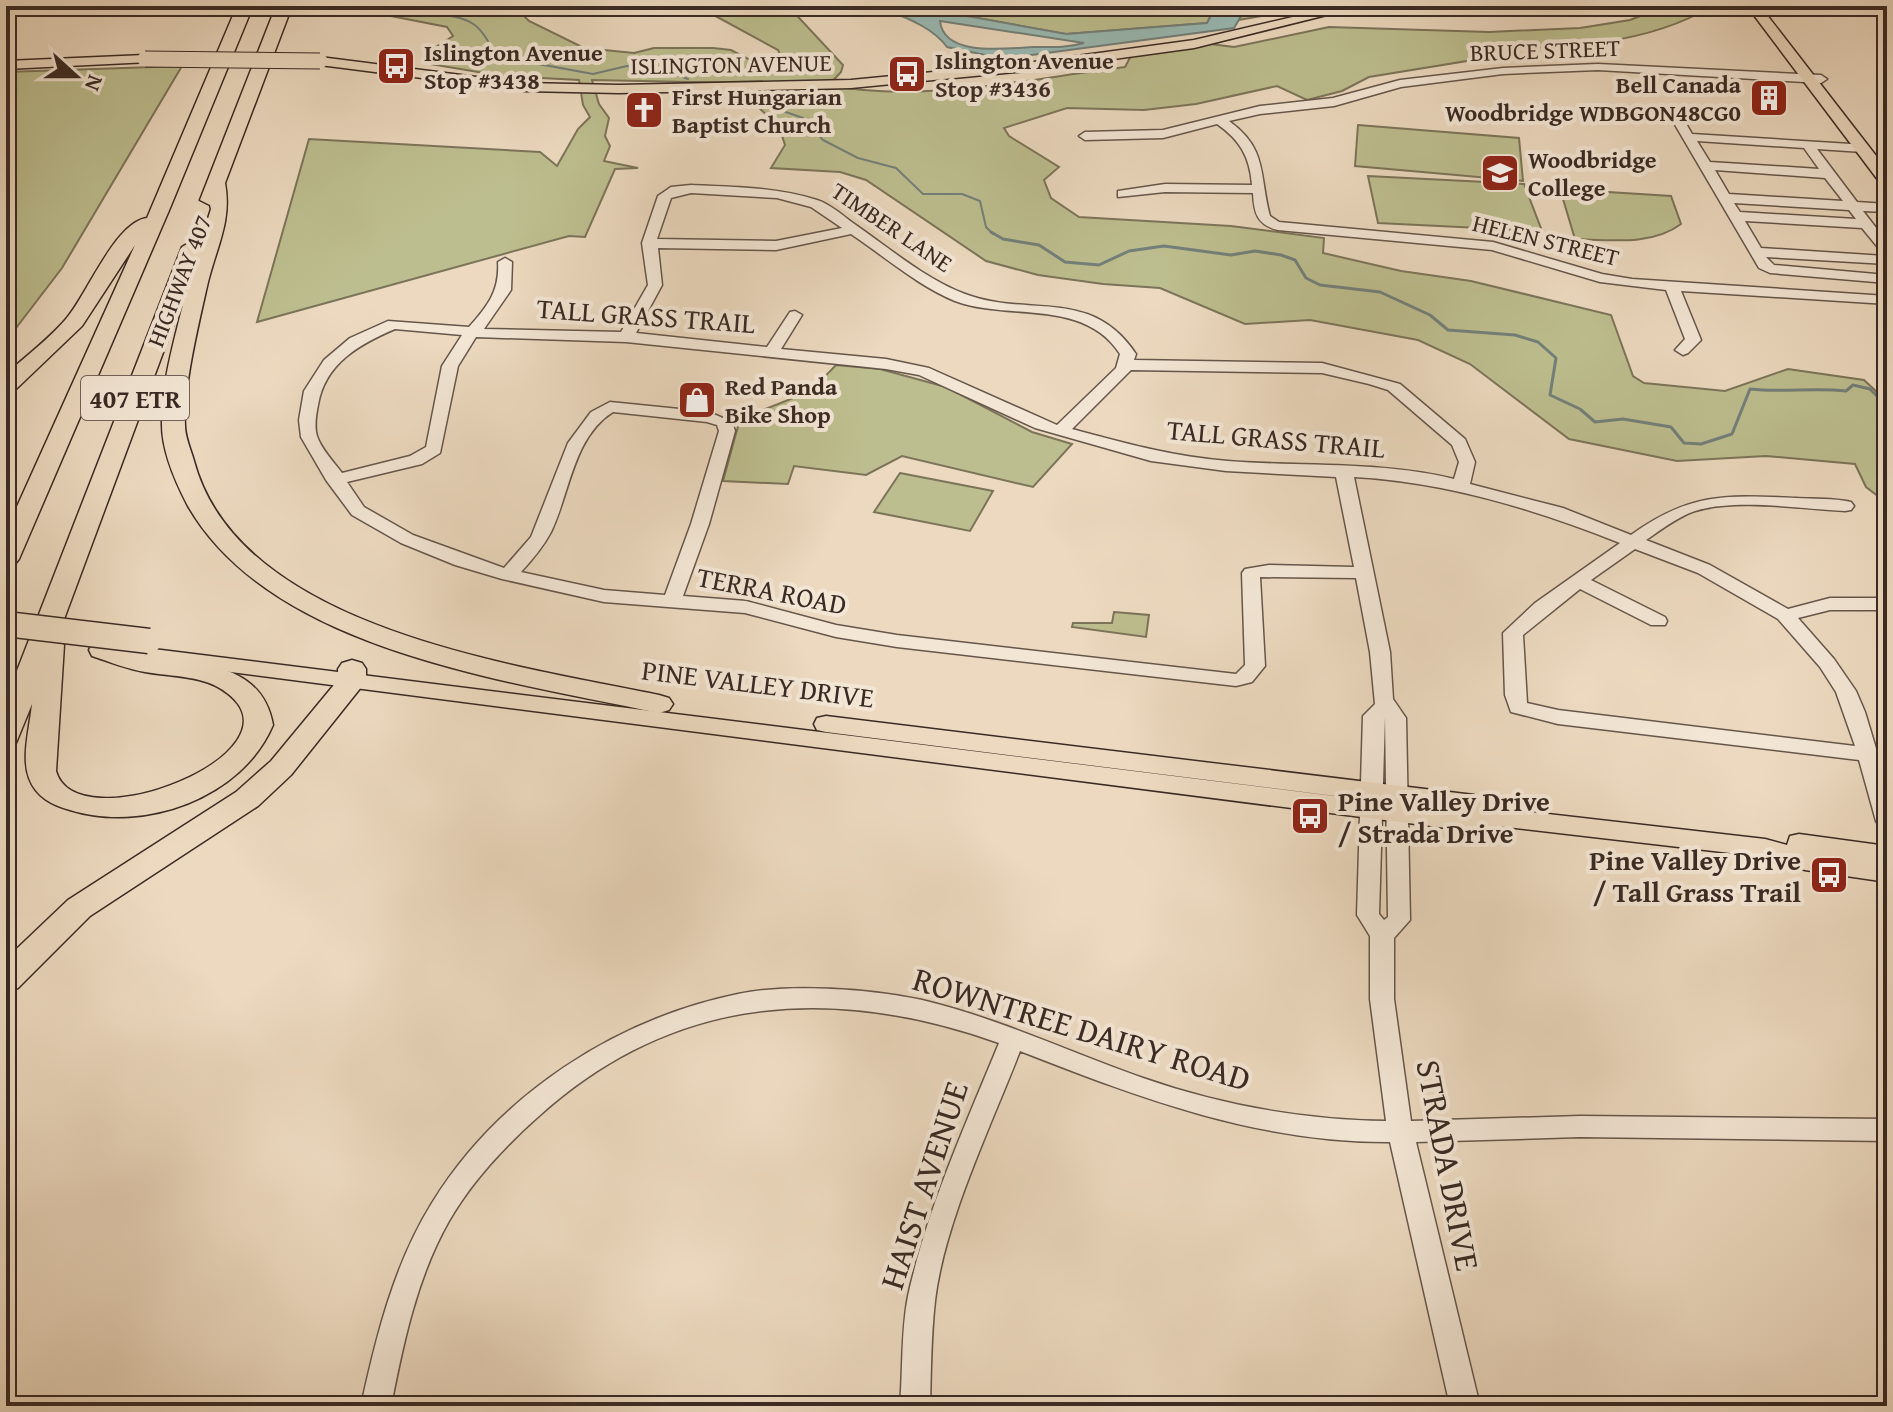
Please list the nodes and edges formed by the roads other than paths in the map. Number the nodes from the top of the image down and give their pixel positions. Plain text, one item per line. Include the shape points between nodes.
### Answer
1 (245, 6) edge
2 (284, 6) edge
3 (1357, 6) edge
4 (1428, 6) edge
5 (1584, 6) edge
6 (1753, 6) edge
7 (1763, 6) edge
8 (1553, 8) edge
9 (6, 65) edge
10 (1815, 79) junction
11 (1220, 121) junction
12 (1680, 123) dead end
13 (1085, 136) dead end
14 (1688, 137) junction
15 (1807, 144) junction
16 (1863, 148) junction
17 (1887, 157) edge
18 (1705, 166) junction
19 (1829, 174) junction
20 (1887, 181) edge
21 (216, 183) junction
22 (1258, 189) junction
23 (1123, 194) dead end
24 (1725, 198) junction
25 (1853, 206) junction
26 (161, 208) junction
27 (1887, 208) edge
28 (1735, 216) junction
29 (1867, 224) junction
30 (851, 229) junction
31 (649, 243) junction
32 (1757, 252) junction
33 (1887, 252) edge
34 (1887, 260) edge
35 (505, 262) dead end
36 (1870, 279) junction
37 (1887, 279) edge
38 (1672, 286) junction
39 (1884, 300) edge
40 (795, 315) dead end
41 (472, 333) junction
42 (626, 337) junction
43 (1683, 350) dead end
44 (772, 351) junction
45 (1125, 365) junction
46 (6, 386) edge
47 (1061, 430) junction
48 (1344, 472) junction
49 (335, 480) junction
50 (1461, 486) junction
51 (1845, 506) dead end
52 (1637, 542) junction
53 (6, 559) edge
54 (1362, 573) junction
55 (508, 575) junction
56 (1581, 582) junction
57 (672, 600) junction
58 (1887, 604) edge
59 (53, 612) junction
60 (1785, 615) junction
61 (1658, 621) dead end
62 (6, 624) edge
63 (6, 640) edge
64 (102, 650) joint
65 (138, 651) junction
66 (352, 675) junction
67 (659, 704) junction
68 (1385, 706) junction
69 (6, 736) edge
70 (1866, 754) junction
71 (1370, 800) junction
72 (1399, 804) junction
73 (1887, 821) edge
74 (1765, 848) junction
75 (1887, 855) edge
76 (1887, 872) edge
77 (1382, 935) junction
78 (6, 979) edge
79 (1013, 1038) junction
80 (1400, 1130) junction
81 (1887, 1130) edge
82 (376, 1406) edge
83 (915, 1406) edge
84 (1465, 1406) edge

1 - 26 highway, HIGHWAY 407 / 407 ETR
2 - 21 highway, HIGHWAY 407 / 407 ETR
3 - 9 main road, ISLINGTON AVENUE, bridge via 1194,44 851,84 536,88 320,61 145,59
4 - 8 street
5 - 8 street
6 - 10 main road
7 - 10 main road
10 - 11 street, BRUCE STREET via 1598,67 1486,72
10 - 16 main road
10 - 17 main road
11 - 13 street, BRUCE STREET via 1152,135
11 - 22 street, HELEN STREET via 1250,145
12 - 14 street
14 - 15 street
14 - 18 street
15 - 16 street
15 - 19 street
16 - 20 main road
18 - 19 street
18 - 24 street
19 - 25 street
21 - 59 highway, HIGHWAY 407 / 407 ETR
21 - 67 highway via 220,209 187,335 173,427 188,484 215,531 269,578 381,638 462,662
22 - 23 street via 1165,188
22 - 38 street, HELEN STREET via 1262,216 1270,224 1493,246 1600,278
24 - 25 street
24 - 28 street
25 - 27 street
25 - 29 street
26 - 46 highway via 124,245 75,322
26 - 53 highway, HIGHWAY 407 / 407 ETR
28 - 29 street
28 - 32 street
29 - 33 street
30 - 31 street via 806,243 769,247
30 - 31 street, TIMBER LANE via 816,204 795,197 683,189 661,201
30 - 45 street, TIMBER LANE via 959,297 1094,322 1121,342 1128,354
31 - 42 street, TIMBER LANE via 655,285
32 - 34 street
32 - 36 street via 1764,265 1780,272
35 - 41 street via 505,289
36 - 37 street
36 - 39 street
38 - 39 street, HELEN STREET
38 - 43 street via 1693,340
40 - 44 street
41 - 42 street, TALL GRASS TRAIL
41 - 49 street via 453,358 434,449 416,460
41 - 49 street, TERRA ROAD via 393,324 355,341 329,363 312,391 307,420 309,437
42 - 44 street, TALL GRASS TRAIL
44 - 47 street, TALL GRASS TRAIL via 923,371
45 - 47 street
45 - 50 street via 1322,368 1394,387 1459,443 1467,462
47 - 48 street, TALL GRASS TRAIL via 1177,460
48 - 50 street, TALL GRASS TRAIL
48 - 54 street
49 - 55 street, TERRA ROAD via 358,511 394,533
50 - 52 street, TALL GRASS TRAIL via 1546,508
51 - 52 street via 1709,503 1670,514
52 - 56 street
52 - 60 street, TALL GRASS TRAIL via 1721,577
54 - 57 street, TERRA ROAD via 1251,573 1255,666 1236,680 897,641 746,607
54 - 68 street via 1380,652
55 - 57 street, TERRA ROAD via 604,596
55 - 57 street via 542,532 572,454 596,413 610,407 709,417 724,422 727,431
56 - 61 street
56 - 70 street via 1513,633 1518,707 1558,717
58 - 60 street via 1830,604
59 - 65 highway via 42,779 54,793 86,807 147,805 178,796 235,764 257,729 258,709 235,684
59 - 69 highway, HIGHWAY 407 / 407 ETR
60 - 70 street, TALL GRASS TRAIL via 1846,691
62 - 65 main road, PINE VALLEY DRIVE, bridge
63 - 64 main road
64 - 65 highway
65 - 66 main road, PINE VALLEY DRIVE
66 - 67 main road, PINE VALLEY DRIVE
66 - 71 main road, PINE VALLEY DRIVE
66 - 78 highway via 281,768 247,799 79,908
67 - 71 main road, PINE VALLEY DRIVE
68 - 71 street, STRADA DRIVE via 1373,716
68 - 72 street, STRADA DRIVE via 1396,718
70 - 73 street, TALL GRASS TRAIL
71 - 72 main road, PINE VALLEY DRIVE
71 - 77 street, STRADA DRIVE via 1368,915
72 - 74 main road, PINE VALLEY DRIVE via 1470,822 1499,817
72 - 77 street, STRADA DRIVE via 1399,920
74 - 75 main road, PINE VALLEY DRIVE via 1799,843
74 - 76 main road, PINE VALLEY DRIVE via 1805,860
77 - 80 street, STRADA DRIVE via 1382,999
79 - 80 street, ROWNTREE DAIRY ROAD via 1067,1062 1212,1110 1360,1131
79 - 82 street, ROWNTREE DAIRY ROAD via 892,1003 742,1002 681,1018 591,1063 549,1089 511,1123 452,1194 417,1260
79 - 83 street, HAIST AVENUE via 932,1255 921,1300
80 - 81 street, ROWNTREE DAIRY ROAD
80 - 84 street, STRADA DRIVE

